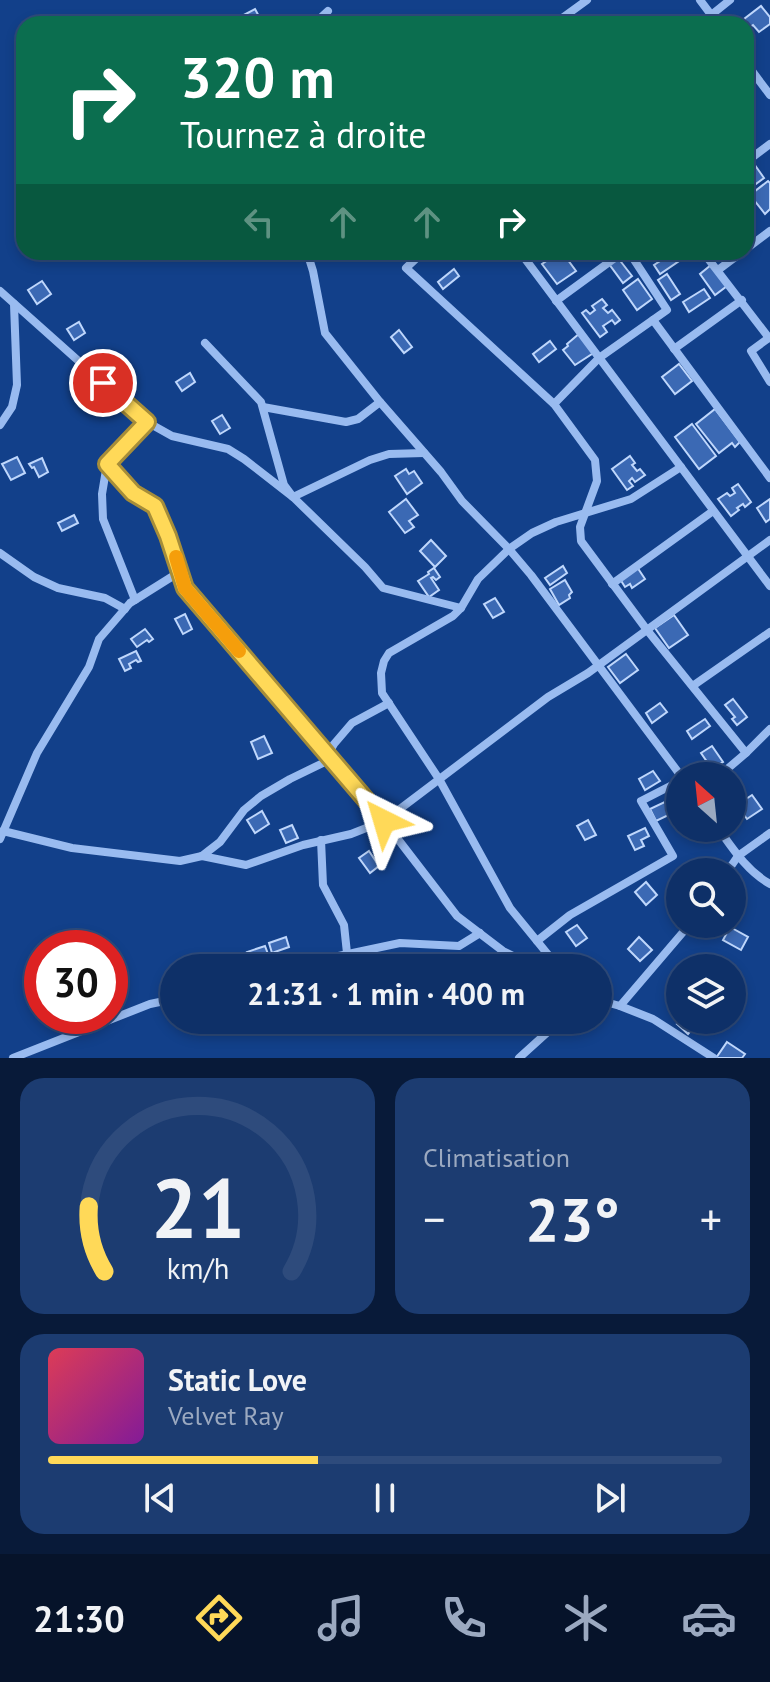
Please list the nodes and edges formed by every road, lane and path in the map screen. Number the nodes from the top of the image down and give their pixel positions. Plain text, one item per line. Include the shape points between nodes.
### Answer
1 (587, 0) edge
2 (700, 0) edge
3 (730, 0) edge
4 (328, 11) dead end
5 (711, 15) joint
6 (323, 16) edge
7 (565, 16) edge
8 (754, 74) edge
9 (770, 95) edge
10 (310, 260) edge
11 (414, 260) edge
12 (526, 260) edge
13 (615, 260) edge
14 (632, 260) edge
15 (710, 260) edge
16 (731, 260) edge
17 (718, 270) junction
18 (0, 291) edge
19 (742, 300) junction
20 (556, 301) junction
21 (14, 304) junction
22 (653, 320) junction
23 (770, 338) edge
24 (205, 343) dead end
25 (674, 349) junction
26 (599, 358) junction
27 (770, 382) edge
28 (380, 402) junction
29 (554, 404) junction
30 (263, 407) junction
31 (147, 422) junction
32 (0, 425) edge
33 (424, 453) junction
34 (107, 464) junction
35 (681, 467) junction
36 (770, 478) edge
37 (293, 497) junction
38 (713, 511) junction
39 (585, 513) junction
40 (770, 540) edge
41 (509, 549) junction
42 (0, 553) edge
43 (748, 556) junction
44 (181, 571) junction
45 (612, 584) junction
46 (770, 586) edge
47 (135, 600) junction
48 (461, 608) junction
49 (125, 609) junction
50 (647, 630) junction
51 (770, 632) edge
52 (599, 665) junction
53 (694, 685) junction
54 (389, 703) junction
55 (770, 729) edge
56 (746, 753) junction
57 (328, 755) junction
58 (669, 762) edge
59 (735, 762) edge
60 (439, 779) junction
61 (666, 786) edge
62 (384, 821) junction
63 (770, 833) edge
64 (2, 835) edge
65 (321, 840) junction
66 (728, 842) edge
67 (202, 856) junction
68 (738, 856) junction
69 (770, 884) edge
70 (480, 933) junction
71 (678, 938) edge
72 (537, 941) junction
73 (347, 953) junction
74 (343, 954) edge
75 (509, 954) edge
76 (548, 954) edge
77 (160, 1002) edge
78 (612, 1004) edge
79 (620, 1006) junction
80 (546, 1034) edge
81 (13, 1058) edge
82 (519, 1058) edge
83 (714, 1058) edge

1 - 7 street
2 - 5 street
3 - 5 street
4 - 6 street
8 - 9 street
10 - 28 street via 325,333
11 - 29 street via 406,268
12 - 20 street
13 - 20 street
14 - 22 street via 667,310
15 - 17 street
16 - 17 street
17 - 19 street
18 - 21 street
19 - 23 street
19 - 25 street
20 - 26 street
21 - 31 street
21 - 32 street via 17,385 12,407
22 - 25 street
22 - 26 street
23 - 27 street via 751,351
24 - 30 street
25 - 36 street
26 - 29 street
26 - 35 street
28 - 30 street via 352,422
28 - 33 street
29 - 39 street via 595,460 597,481
30 - 37 street via 284,485
31 - 34 street
31 - 37 street via 172,436 228,449
33 - 37 street via 370,460
33 - 41 street
34 - 44 street via 133,493 155,506
34 - 47 street via 103,519
35 - 38 street
35 - 39 street via 631,499
37 - 48 street via 383,588
38 - 43 street
38 - 45 street
39 - 41 street via 532,533
39 - 45 street via 581,541
40 - 43 street
41 - 48 street via 478,579
41 - 52 street
42 - 49 street via 58,588 105,598
43 - 46 street
43 - 50 street
44 - 47 street
44 - 57 street via 185,588
45 - 50 street
47 - 49 street
48 - 54 street via 389,653 381,673 382,693
49 - 64 street via 99,639 89,667 37,753
50 - 52 street
50 - 53 street
51 - 53 street
52 - 58 street
52 - 60 street
53 - 56 street
54 - 57 street via 346,728
54 - 60 street
55 - 56 street
56 - 59 street
57 - 62 street
57 - 67 street via 323,763 261,796
60 - 62 street
60 - 72 street via 510,908
61 - 72 street via 641,801 673,856 570,915
62 - 65 street
62 - 70 street via 457,916
63 - 68 street
64 - 67 street via 180,861
65 - 67 street via 246,865
65 - 73 street via 323,885 344,925
66 - 68 street
68 - 69 street
70 - 73 street via 459,946 400,943
70 - 75 street
71 - 79 street
72 - 76 street
73 - 74 street
77 - 81 street
78 - 79 street
79 - 83 street via 653,1019
80 - 82 street

